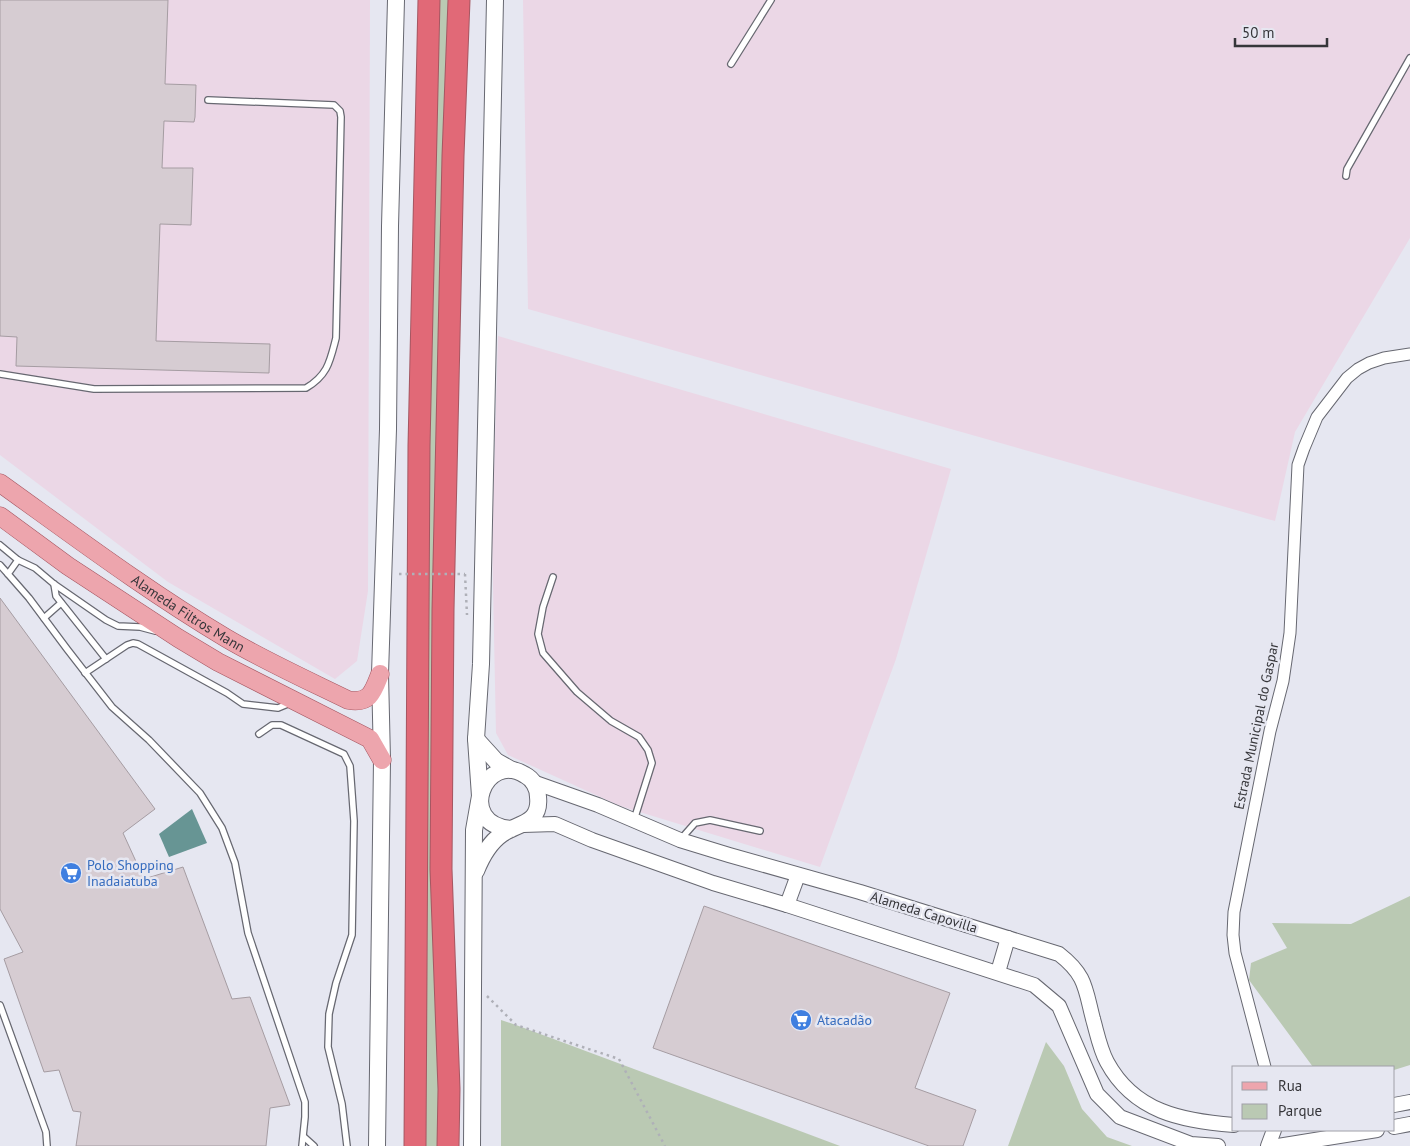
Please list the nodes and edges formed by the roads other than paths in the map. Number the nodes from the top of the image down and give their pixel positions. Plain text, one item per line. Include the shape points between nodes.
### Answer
1 (396, 0) edge
2 (429, 0) edge
3 (459, 0) edge
4 (495, 0) edge
5 (771, 0) edge
6 (1410, 58) edge
7 (731, 64) dead end
8 (208, 100) dead end
9 (1346, 176) dead end
10 (1410, 354) edge
11 (0, 374) edge
12 (0, 482) edge
13 (0, 516) edge
14 (84, 544) junction
15 (0, 545) edge
16 (18, 560) junction
17 (0, 565) edge
18 (68, 566) junction
19 (8, 574) junction
20 (553, 577) dead end
21 (54, 584) junction
22 (61, 603) junction
23 (44, 618) junction
24 (178, 638) junction
25 (227, 638) junction
26 (106, 659) junction
27 (218, 662) junction
28 (85, 672) junction
29 (380, 674) junction
30 (294, 701) junction
31 (259, 734) dead end
32 (476, 739) junction
33 (382, 760) junction
34 (512, 770) junction
35 (533, 782) junction
36 (480, 796) junction
37 (634, 820) junction
38 (517, 827) junction
39 (760, 831) dead end
40 (680, 840) junction
41 (798, 875) junction
42 (473, 877) junction
43 (788, 905) junction
44 (1008, 938) junction
45 (998, 972) junction
46 (0, 1005) edge
47 (1265, 1066) edge
48 (1194, 1121) junction
49 (1232, 1124) edge
50 (1410, 1124) edge
51 (1395, 1127) edge
52 (1274, 1131) edge
53 (1371, 1131) edge
54 (304, 1137) junction
55 (1191, 1144) junction
56 (47, 1146) edge
57 (302, 1146) edge
58 (314, 1146) edge
59 (347, 1146) edge
60 (378, 1146) edge
61 (415, 1146) edge
62 (448, 1146) edge
63 (472, 1146) edge
64 (1218, 1146) edge
65 (1268, 1146) edge
66 (1278, 1146) edge

1 - 29 main road
2 - 61 highway via 418,486
3 - 62 highway via 443,610 442,869
4 - 32 main road via 481,654
5 - 7 lane
6 - 9 lane via 1346,169
8 - 11 lane via 334,105 340,111 336,338 328,367 317,382 306,388 94,389
10 - 47 street, Estrada Municipal do Gaspar via 1369,363 1347,378 1317,417 1298,465 1290,633 1283,681 1270,730 1234,912 1235,953
12 - 14 main road, Alameda Filtros Mann
13 - 18 main road, Alameda Filtros Mann
14 - 18 main road
14 - 25 main road, Alameda Filtros Mann via 141,585
15 - 16 lane
16 - 19 lane
16 - 21 lane via 35,568
17 - 19 lane
18 - 24 main road, Alameda Filtros Mann
19 - 23 lane
20 - 37 lane via 538,634 543,653 577,692 611,720 639,737 652,762
21 - 22 lane
21 - 24 lane via 118,626 140,627
22 - 23 lane
22 - 26 lane
23 - 28 lane
24 - 27 main road, Alameda Filtros Mann
25 - 27 main road
25 - 29 main road, Alameda Filtros Mann via 348,700 358,702 366,699 373,692
26 - 28 lane
26 - 30 lane via 133,643 138,644 244,704 278,708
27 - 30 main road, Alameda Filtros Mann
28 - 54 lane via 112,707 200,793 222,828 235,863 248,933 305,1102
29 - 33 main road
30 - 33 main road, Alameda Filtros Mann via 370,739
31 - 59 lane via 272,725 281,724 344,754 350,766 354,821 352,935 329,1014 328,1047 342,1104
32 - 34 main road via 496,761
32 - 36 main road
33 - 60 main road
34 - 35 main road
34 - 36 main road via 503,770 487,780
35 - 37 street, Alameda Capovilla
35 - 38 main road via 538,806 535,814
36 - 38 main road via 480,805 488,820 495,825
36 - 42 main road via 474,830
37 - 40 street, Alameda Capovilla
38 - 42 main road via 490,845
38 - 43 street via 555,824 704,880
39 - 40 lane via 710,820 695,823
40 - 41 street, Alameda Capovilla
41 - 43 street
41 - 44 street, Alameda Capovilla
42 - 63 main road
43 - 45 street
44 - 45 street
44 - 48 street, Alameda Capovilla via 1059,954 1067,960 1088,991 1101,1048 1119,1080 1158,1111
45 - 55 street via 1034,984 1060,1006 1097,1094 1120,1117
46 - 56 lane via 46,1132
48 - 49 street, Alameda Capovilla
48 - 55 street
50 - 51 street
52 - 65 street
53 - 66 street
54 - 57 lane
54 - 58 lane
55 - 64 street

